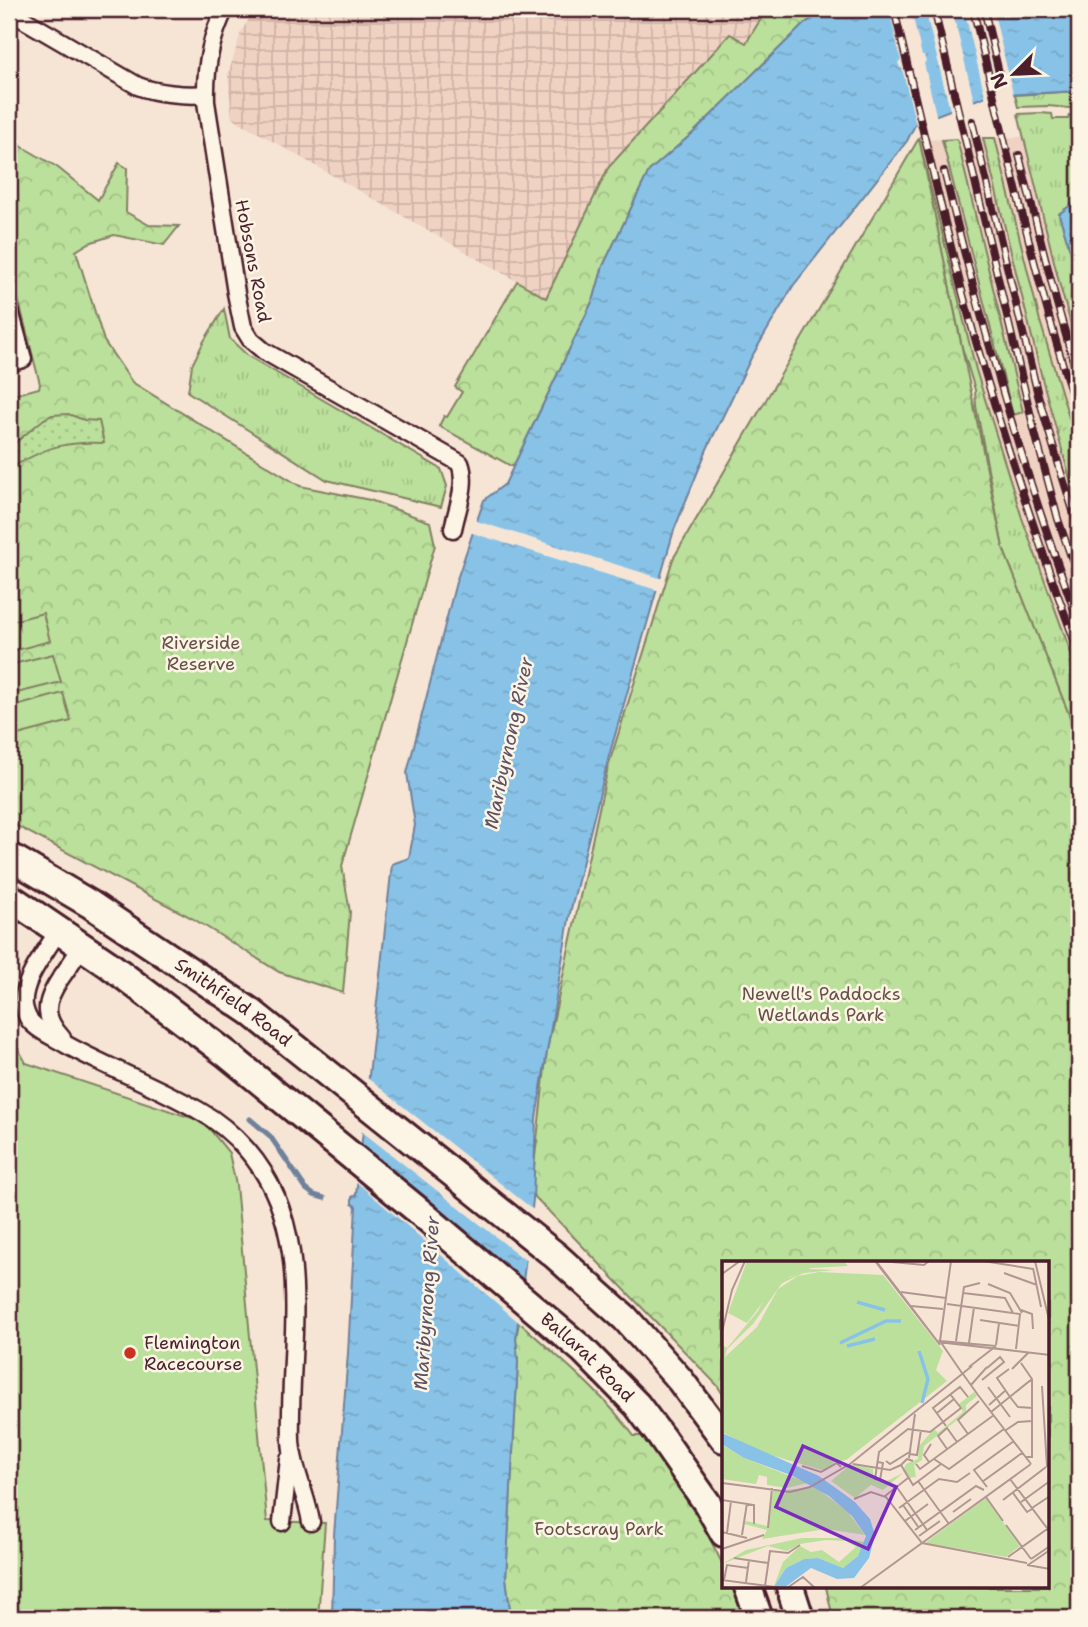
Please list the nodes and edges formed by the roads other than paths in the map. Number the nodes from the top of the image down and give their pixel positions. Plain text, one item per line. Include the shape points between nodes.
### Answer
1 (225, 9) edge
2 (9, 12) edge
3 (205, 88) junction
4 (9, 307) edge
5 (16, 361) edge
6 (453, 529) dead end
7 (9, 856) edge
8 (9, 897) edge
9 (90, 904) junction
10 (58, 931) junction
11 (82, 946) junction
12 (84, 1054) junction
13 (722, 1436) edge
14 (291, 1438) junction
15 (282, 1522) dead end
16 (311, 1522) dead end
17 (722, 1529) edge
18 (748, 1588) edge
19 (790, 1588) edge
20 (759, 1618) edge
21 (800, 1618) edge

1 - 3 street, Hobsons Road via 213,37
2 - 3 street via 135,85 189,95
3 - 6 street, Hobsons Road via 243,327 264,351 460,463 463,483
4 - 5 street
7 - 9 highway, Smithfield Road
8 - 10 highway
9 - 10 highway
9 - 11 highway
9 - 13 highway, Smithfield Road via 251,1012 556,1256 625,1318
10 - 11 highway
10 - 12 street via 26,985 24,1008 34,1025
11 - 12 street via 51,994 47,1010 60,1036
11 - 17 highway, Ballarat Road via 228,1055 608,1374 685,1469
12 - 14 street via 218,1123 249,1152 272,1187 284,1219 294,1284
14 - 15 street
14 - 16 street
18 - 20 highway
19 - 21 highway

